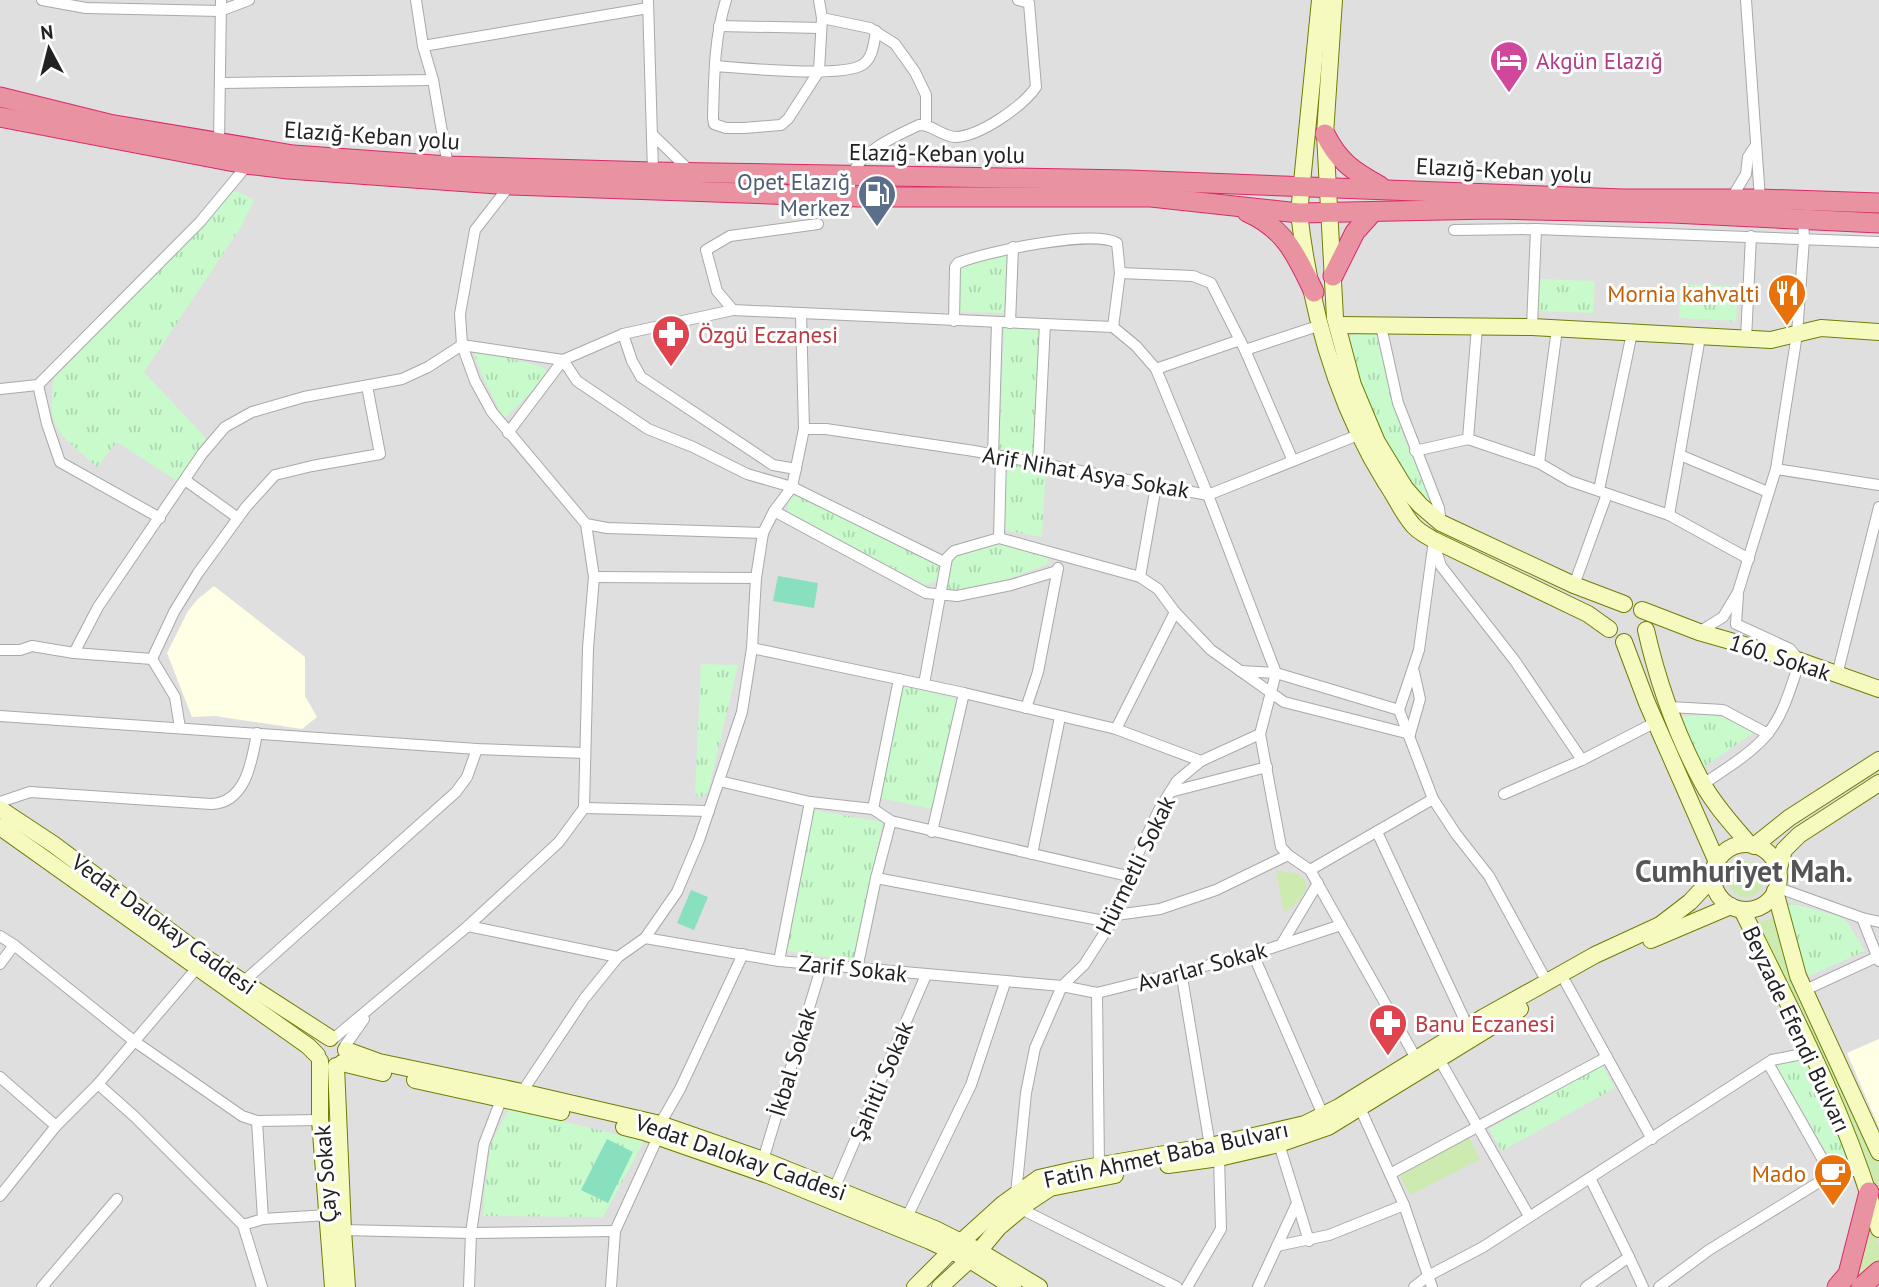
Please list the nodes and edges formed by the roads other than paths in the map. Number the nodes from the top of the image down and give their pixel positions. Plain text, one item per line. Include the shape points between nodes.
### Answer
1 (42, 0) edge
2 (249, 0) edge
3 (416, 0) edge
4 (726, 0) edge
5 (819, 0) edge
6 (1018, 0) edge
7 (1320, 0) edge
8 (1334, 0) edge
9 (1746, 0) edge
10 (648, 4) edge
11 (221, 6) edge
12 (821, 23) junction
13 (719, 26) junction
14 (876, 31) junction
15 (423, 46) junction
16 (715, 66) junction
17 (819, 71) junction
18 (433, 80) junction
19 (220, 83) junction
20 (0, 97) edge
21 (0, 117) edge
22 (926, 125) junction
23 (1325, 134) junction
24 (653, 135) junction
25 (219, 143) junction
26 (1756, 145) junction
27 (245, 164) junction
28 (449, 166) junction
29 (653, 172) junction
30 (693, 173) junction
31 (851, 176) junction
32 (511, 185) junction
33 (1302, 185) junction
34 (1329, 186) junction
35 (1384, 189) junction
36 (850, 197) junction
37 (1731, 199) junction
38 (1760, 199) junction
39 (1879, 203) edge
40 (1233, 206) junction
41 (1373, 212) junction
42 (1299, 213) junction
43 (1329, 213) junction
44 (1879, 223) edge
45 (818, 224) dead end
46 (1536, 229) junction
47 (1454, 230) dead end
48 (1803, 230) junction
49 (1751, 236) junction
50 (1879, 242) edge
51 (1013, 247) junction
52 (1120, 273) junction
53 (1333, 276) junction
54 (1314, 292) junction
55 (733, 310) junction
56 (802, 314) junction
57 (954, 321) junction
58 (997, 322) junction
59 (1010, 323) junction
60 (1045, 324) junction
61 (1329, 325) junction
62 (1381, 326) junction
63 (1113, 327) junction
64 (1477, 327) junction
65 (1532, 327) junction
66 (1557, 329) junction
67 (1632, 332) junction
68 (1879, 332) edge
69 (623, 334) junction
70 (1797, 334) junction
71 (1700, 337) junction
72 (1746, 339) junction
73 (462, 345) junction
74 (1242, 345) junction
75 (563, 360) junction
76 (1156, 369) junction
77 (38, 385) junction
78 (367, 386) junction
79 (0, 389) edge
80 (804, 429) junction
81 (508, 433) junction
82 (1358, 435) junction
83 (1468, 439) junction
84 (1415, 451) junction
85 (1680, 455) junction
86 (997, 456) junction
87 (1293, 461) junction
88 (1038, 463) junction
89 (1539, 463) junction
90 (796, 469) junction
91 (1776, 469) junction
92 (185, 480) junction
93 (1879, 485) edge
94 (1156, 486) junction
95 (792, 487) junction
96 (1603, 492) junction
97 (1769, 492) junction
98 (1208, 495) junction
99 (1879, 508) edge
100 (774, 511) junction
101 (1669, 515) junction
102 (239, 518) junction
103 (160, 519) junction
104 (1441, 523) junction
105 (586, 524) junction
106 (763, 533) junction
107 (999, 538) junction
108 (1433, 540) junction
109 (1060, 555) junction
110 (1749, 559) junction
111 (946, 563) junction
112 (1436, 567) junction
113 (1057, 572) junction
114 (594, 577) junction
115 (1140, 577) junction
116 (756, 578) junction
117 (1574, 585) junction
118 (1738, 592) junction
119 (940, 594) junction
120 (1624, 604) junction
121 (1175, 612) junction
122 (1645, 622) junction
123 (1609, 629) junction
124 (1699, 632) junction
125 (1624, 642) junction
126 (751, 648) junction
127 (0, 650) edge
128 (74, 653) junction
129 (152, 659) junction
130 (1800, 661) junction
131 (1413, 669) junction
132 (1240, 671) junction
133 (1276, 673) junction
134 (1837, 675) junction
135 (900, 679) junction
136 (924, 684) junction
137 (1879, 689) edge
138 (964, 693) junction
139 (1271, 693) junction
140 (1670, 707) junction
141 (1026, 708) junction
142 (1399, 710) junction
143 (0, 716) edge
144 (1060, 717) junction
145 (1656, 722) junction
146 (180, 728) junction
147 (1116, 729) junction
148 (257, 733) junction
149 (1260, 734) junction
150 (1410, 734) junction
151 (1768, 734) junction
152 (477, 749) junction
153 (585, 753) junction
154 (1582, 760) junction
155 (1879, 760) edge
156 (1201, 761) junction
157 (1267, 767) junction
158 (719, 781) junction
159 (1879, 783) edge
160 (1703, 784) junction
161 (1170, 792) junction
162 (1504, 794) dead end
163 (1433, 799) junction
164 (0, 802) edge
165 (810, 802) junction
166 (584, 808) junction
167 (0, 809) edge
168 (873, 809) junction
169 (709, 811) junction
170 (891, 821) junction
171 (0, 827) edge
172 (932, 832) junction
173 (1377, 832) junction
174 (1752, 845) junction
175 (1032, 854) junction
176 (1288, 855) junction
177 (1716, 865) junction
178 (1310, 870) junction
179 (1128, 876) junction
180 (876, 878) junction
181 (1318, 883) junction
182 (1777, 883) junction
183 (1736, 908) junction
184 (1113, 918) junction
185 (1861, 918) junction
186 (1879, 922) edge
187 (1341, 925) junction
188 (468, 926) junction
189 (0, 936) edge
190 (645, 938) junction
191 (1281, 945) junction
192 (14, 946) junction
193 (743, 954) junction
194 (1253, 954) junction
195 (618, 957) junction
196 (1878, 958) edge
197 (779, 961) junction
198 (0, 964) edge
199 (821, 965) junction
200 (197, 968) junction
201 (858, 969) junction
202 (1181, 971) junction
203 (926, 975) junction
204 (243, 982) junction
205 (1005, 982) junction
206 (1547, 982) junction
207 (1566, 983) junction
208 (1062, 986) junction
209 (1805, 990) junction
210 (1097, 993) junction
211 (1468, 1027) junction
212 (134, 1041) junction
213 (339, 1050) junction
214 (1812, 1052) junction
215 (1607, 1057) junction
216 (318, 1058) junction
217 (1439, 1059) junction
218 (1417, 1060) junction
219 (1768, 1062) junction
220 (1, 1080) edge
221 (98, 1084) junction
222 (522, 1091) junction
223 (501, 1100) junction
224 (1360, 1108) junction
225 (1323, 1115) junction
226 (320, 1120) junction
227 (257, 1121) junction
228 (56, 1126) junction
229 (1478, 1128) junction
230 (659, 1130) junction
231 (1652, 1139) junction
232 (1279, 1144) junction
233 (1215, 1152) junction
234 (1879, 1152) edge
235 (763, 1160) junction
236 (1099, 1167) junction
237 (1861, 1169) junction
238 (1390, 1174) junction
239 (1832, 1176) junction
240 (1590, 1178) junction
241 (835, 1187) junction
242 (1869, 1192) junction
243 (0, 1196) edge
244 (117, 1199) dead end
245 (1019, 1201) junction
246 (1297, 1203) junction
247 (1405, 1205) junction
248 (328, 1215) junction
249 (1529, 1216) junction
250 (907, 1217) junction
251 (263, 1219) junction
252 (243, 1225) junction
253 (1879, 1229) edge
254 (342, 1230) junction
255 (615, 1231) junction
256 (471, 1233) junction
257 (1308, 1241) junction
258 (956, 1246) junction
259 (1278, 1246) junction
260 (974, 1255) junction
261 (1629, 1256) junction
262 (1879, 1271) edge
263 (1430, 1281) edge
264 (42, 1287) edge
265 (262, 1287) edge
266 (333, 1287) edge
267 (347, 1287) edge
268 (469, 1287) edge
269 (611, 1287) edge
270 (915, 1287) edge
271 (940, 1287) edge
272 (1013, 1287) edge
273 (1039, 1287) edge
274 (1177, 1287) edge
275 (1188, 1287) edge
276 (1258, 1287) edge
277 (1413, 1287) edge
278 (1586, 1287) edge
279 (1643, 1287) edge
280 (1659, 1287) edge
281 (1837, 1287) edge
282 (1861, 1287) edge

1 - 11 street via 86,8
2 - 11 street
3 - 15 street
4 - 13 street
5 - 12 street
6 - 22 street via 1029,3 1036,88 982,129 955,137
7 - 33 main road
8 - 23 main road
9 - 26 street
10 - 15 street
10 - 24 street
11 - 19 street
12 - 13 street
12 - 14 street via 856,24
12 - 17 street
13 - 16 street
14 - 17 street via 870,58 863,65 842,72
14 - 22 street via 895,44 920,80 927,101
15 - 18 street
16 - 17 street
16 - 17 street via 713,118 715,124 726,128 781,125
18 - 19 street
18 - 28 street
19 - 25 street
20 - 25 highway, Elazığ-Keban yolu via 109,124
21 - 27 highway, Elazığ-Keban yolu
22 - 31 street via 871,152
23 - 34 main road
23 - 35 highway via 1350,169
24 - 29 street
24 - 30 street
25 - 28 highway, Elazığ-Keban yolu via 293,155
26 - 37 street
26 - 38 street
27 - 32 highway, Elazığ-Keban yolu
27 - 77 street via 200,222
28 - 29 highway, Elazığ-Keban yolu
29 - 30 highway, Elazığ-Keban yolu
30 - 31 highway, Elazığ-Keban yolu
31 - 33 highway, Elazığ-Keban yolu
31 - 36 street
32 - 36 highway, Elazığ-Keban yolu
32 - 73 street via 475,230 460,314
33 - 34 highway, Elazığ-Keban yolu
33 - 42 main road
34 - 35 highway, Elazığ-Keban yolu
34 - 43 main road
35 - 37 highway, Elazığ-Keban yolu
36 - 40 highway, Elazığ-Keban yolu via 1151,197
37 - 38 highway, Elazığ-Keban yolu
38 - 39 highway, Elazığ-Keban yolu
40 - 42 highway, Elazığ-Keban yolu
40 - 54 highway via 1266,222 1287,240
41 - 43 highway, Elazığ-Keban yolu
41 - 48 highway, Elazığ-Keban yolu via 1672,213
41 - 53 highway via 1355,232
42 - 43 highway, Elazığ-Keban yolu
42 - 54 main road
43 - 53 main road
44 - 48 highway, Elazığ-Keban yolu
45 - 55 street via 730,236 706,250 717,291
46 - 47 street
46 - 49 street
46 - 65 street
48 - 49 street
48 - 50 street
48 - 70 street
49 - 72 street
51 - 52 street via 1113,240 1118,246
51 - 57 street via 958,263
51 - 59 street
52 - 63 street
52 - 74 street via 1179,275 1211,283
53 - 61 main road
54 - 61 main road
55 - 56 street
55 - 69 street
56 - 57 street
56 - 80 street
57 - 58 street
58 - 59 street
58 - 86 street
59 - 60 street
60 - 63 street
60 - 88 street
61 - 62 main road
61 - 74 street
61 - 82 main road via 1336,378
61 - 104 main road via 1377,442 1405,488
62 - 64 main road
62 - 84 street via 1398,403
63 - 76 street
64 - 65 main road
64 - 83 street
65 - 66 main road
66 - 67 main road
66 - 89 street
67 - 71 main road
67 - 96 street
68 - 70 main road via 1821,328
69 - 75 street
69 - 90 street via 641,377 773,465
70 - 72 main road
70 - 91 street
71 - 72 main road
71 - 85 street
73 - 75 street
73 - 78 street via 402,379
73 - 81 street via 475,382
74 - 76 street
74 - 87 street
75 - 81 street
75 - 95 street via 578,381 648,429 747,474
76 - 98 street
77 - 79 street
77 - 103 street via 60,462
78 - 92 street via 252,412 225,427
78 - 102 street via 380,454 275,475
80 - 86 street, Arif Nihat Asya Sokak
80 - 90 street
81 - 105 street
82 - 87 street, Arif Nihat Asya Sokak
82 - 108 main road via 1413,526
83 - 84 street
83 - 89 street
84 - 104 street
85 - 97 street
85 - 101 street
86 - 88 street, Arif Nihat Asya Sokak
86 - 107 street
87 - 98 street, Arif Nihat Asya Sokak
88 - 94 street, Arif Nihat Asya Sokak
89 - 96 street via 1570,481
90 - 95 street
91 - 93 street
91 - 97 street
92 - 102 street
92 - 103 street
94 - 98 street, Arif Nihat Asya Sokak
94 - 115 street
95 - 100 street
95 - 111 street
96 - 101 street
96 - 117 street
97 - 110 street
98 - 133 street
99 - 134 street
100 - 106 street
100 - 119 street via 926,593
101 - 110 street
102 - 129 street via 192,582
103 - 128 street via 98,607
104 - 117 main road
105 - 106 street
105 - 114 street
106 - 116 street
107 - 109 street
107 - 111 street via 954,551
108 - 112 street
108 - 123 main road via 1588,614
109 - 113 street
109 - 115 street
110 - 118 street
111 - 119 street
112 - 131 street
112 - 154 street via 1515,661
113 - 119 street via 957,596
113 - 141 street via 1038,672
114 - 116 street
114 - 153 street
115 - 121 street via 1158,589
116 - 126 street
117 - 120 main road
118 - 124 street via 1723,617
118 - 130 street via 1736,624 1790,649
119 - 136 street
120 - 122 main road via 1634,605
120 - 123 main road via 1610,616
121 - 132 street via 1211,650
121 - 147 street
122 - 124 main road, 160. Sokak via 1681,625
122 - 125 main road via 1637,640
122 - 140 main road
123 - 125 main road
124 - 130 main road, 160. Sokak
125 - 145 main road
126 - 135 street
126 - 158 street via 742,712
127 - 128 street via 32,646
128 - 129 street
129 - 146 street via 175,697
130 - 134 main road, 160. Sokak
130 - 151 street via 1783,709
131 - 142 street
131 - 150 street via 1420,699
132 - 133 street
132 - 139 street
133 - 139 street
133 - 142 street
134 - 137 main road, 160. Sokak
135 - 136 street
135 - 168 street
136 - 138 street
138 - 141 street
138 - 172 street
139 - 149 street
139 - 150 street via 1284,702
140 - 151 street via 1723,710
140 - 160 main road
141 - 144 street
142 - 150 street
143 - 146 street
144 - 147 street
144 - 175 street
145 - 154 street
145 - 177 main road
146 - 148 street
147 - 156 street
148 - 152 street
148 - 164 street via 240,788 225,802 30,792
149 - 156 street, Hürmetli Sokak
149 - 157 street
150 - 163 street
151 - 160 street
152 - 153 street
152 - 204 street via 456,792
153 - 166 street
154 - 162 street
155 - 174 main road
156 - 161 street, Hürmetli Sokak
157 - 161 street
157 - 176 street via 1281,847
158 - 165 street
158 - 169 street
159 - 182 main road via 1783,850
160 - 174 main road
161 - 179 street, Hürmetli Sokak
163 - 173 street
163 - 206 street via 1489,876
165 - 168 street
165 - 197 street
166 - 169 street
166 - 188 street via 559,842
167 - 204 main road, Vedat Dalokay Caddesi
168 - 170 street
169 - 190 street via 677,892
170 - 172 street
170 - 180 street
171 - 200 main road
172 - 175 street
173 - 178 street
173 - 211 street
174 - 177 main road via 1727,850
174 - 182 main road via 1774,861
175 - 179 street
176 - 178 street
176 - 184 street via 1216,890 1160,909
177 - 183 main road via 1715,890 1721,900
177 - 206 main road, Fatih Ahmet Baba Bulvarı via 1690,902 1660,925
178 - 181 street
179 - 184 street, Hürmetli Sokak
180 - 184 street
180 - 201 street
181 - 187 street
181 - 191 street
182 - 183 main road via 1762,906
182 - 185 street
182 - 209 main road, Beyzade Efendi Bulvarı via 1788,941
183 - 207 main road, Fatih Ahmet Baba Bulvarı via 1670,931
183 - 214 main road, Beyzade Efendi Bulvarı
184 - 208 street, Hürmetli Sokak via 1084,965
185 - 186 street
185 - 196 street
187 - 191 street, Avarlar Sokak
187 - 218 street
188 - 195 street
188 - 213 street via 371,1009
189 - 192 street
190 - 193 street, Zarif Sokak
190 - 195 street
191 - 194 street, Avarlar Sokak
192 - 198 street
192 - 212 street
193 - 197 street, Zarif Sokak
193 - 230 street
194 - 202 street, Avarlar Sokak
194 - 225 street
195 - 222 street
196 - 209 street
197 - 199 street, Zarif Sokak
199 - 201 street, Zarif Sokak
199 - 235 street, İkbal Sokak
200 - 212 street
200 - 216 main road via 308,1046
201 - 203 street, Zarif Sokak
202 - 210 street, Avarlar Sokak
202 - 233 street
203 - 205 street, Zarif Sokak
203 - 241 street, Şahitli Sokak
204 - 213 main road, Vedat Dalokay Caddesi
205 - 208 street, Zarif Sokak
205 - 250 street via 971,1084
206 - 211 main road, Fatih Ahmet Baba Bulvarı
207 - 215 street
207 - 217 main road, Fatih Ahmet Baba Bulvarı
208 - 210 street, Avarlar Sokak
208 - 245 street, Hürmetli Sokak via 1035,1048 1026,1093
209 - 234 main road, Beyzade Efendi Bulvarı
210 - 236 street
211 - 218 main road, Fatih Ahmet Baba Bulvarı
212 - 221 street
212 - 227 street via 242,1116
213 - 216 main road via 327,1066
213 - 216 main road via 318,1046
213 - 222 main road, Vedat Dalokay Caddesi
213 - 223 main road, Vedat Dalokay Caddesi
213 - 254 main road, Çay Sokak
214 - 219 street
214 - 237 main road, Beyzade Efendi Bulvarı
215 - 229 street
215 - 231 street
216 - 226 main road, Çay Sokak
217 - 224 main road, Fatih Ahmet Baba Bulvarı
217 - 229 street
218 - 225 main road, Fatih Ahmet Baba Bulvarı
219 - 231 street
219 - 239 street
220 - 228 street
221 - 228 street
221 - 252 street
222 - 230 main road, Vedat Dalokay Caddesi
223 - 230 main road, Vedat Dalokay Caddesi
223 - 256 street via 484,1144
224 - 232 main road, Fatih Ahmet Baba Bulvarı via 1328,1128
224 - 238 street
225 - 233 main road, Fatih Ahmet Baba Bulvarı
226 - 227 street
226 - 248 main road, Çay Sokak
227 - 251 street
228 - 243 street
229 - 238 street
229 - 249 street
230 - 235 main road, Vedat Dalokay Caddesi
230 - 255 street
230 - 258 main road, Vedat Dalokay Caddesi
231 - 240 street
232 - 233 main road, Fatih Ahmet Baba Bulvarı
232 - 246 street
233 - 236 main road, Fatih Ahmet Baba Bulvarı
233 - 245 main road, Fatih Ahmet Baba Bulvarı via 1050,1188
233 - 275 street via 1222,1229
235 - 241 main road, Vedat Dalokay Caddesi
236 - 245 main road, Fatih Ahmet Baba Bulvarı via 1039,1178
237 - 239 street
237 - 242 main road, Beyzade Efendi Bulvarı
238 - 247 street
239 - 280 street via 1709,1250
240 - 249 street
240 - 261 street
241 - 250 main road, Vedat Dalokay Caddesi
242 - 253 main road, Beyzade Efendi Bulvarı
242 - 281 highway via 1848,1274
244 - 264 street
245 - 258 main road, Fatih Ahmet Baba Bulvarı
245 - 260 main road, Fatih Ahmet Baba Bulvarı
245 - 274 street
246 - 257 street
246 - 259 street
247 - 257 street
247 - 263 street
248 - 251 street
248 - 266 main road, Çay Sokak
249 - 263 street
250 - 258 main road, Vedat Dalokay Caddesi
251 - 252 street
252 - 265 street
254 - 256 street
254 - 267 main road, Çay Sokak
255 - 256 street
255 - 269 street
256 - 268 street
257 - 259 street
258 - 260 main road, Vedat Dalokay Caddesi
258 - 270 main road, Fatih Ahmet Baba Bulvarı
259 - 276 street
260 - 271 main road, Fatih Ahmet Baba Bulvarı
260 - 272 main road, Vedat Dalokay Caddesi
260 - 273 main road, Vedat Dalokay Caddesi
261 - 278 street
261 - 279 street
262 - 282 highway
263 - 277 street

